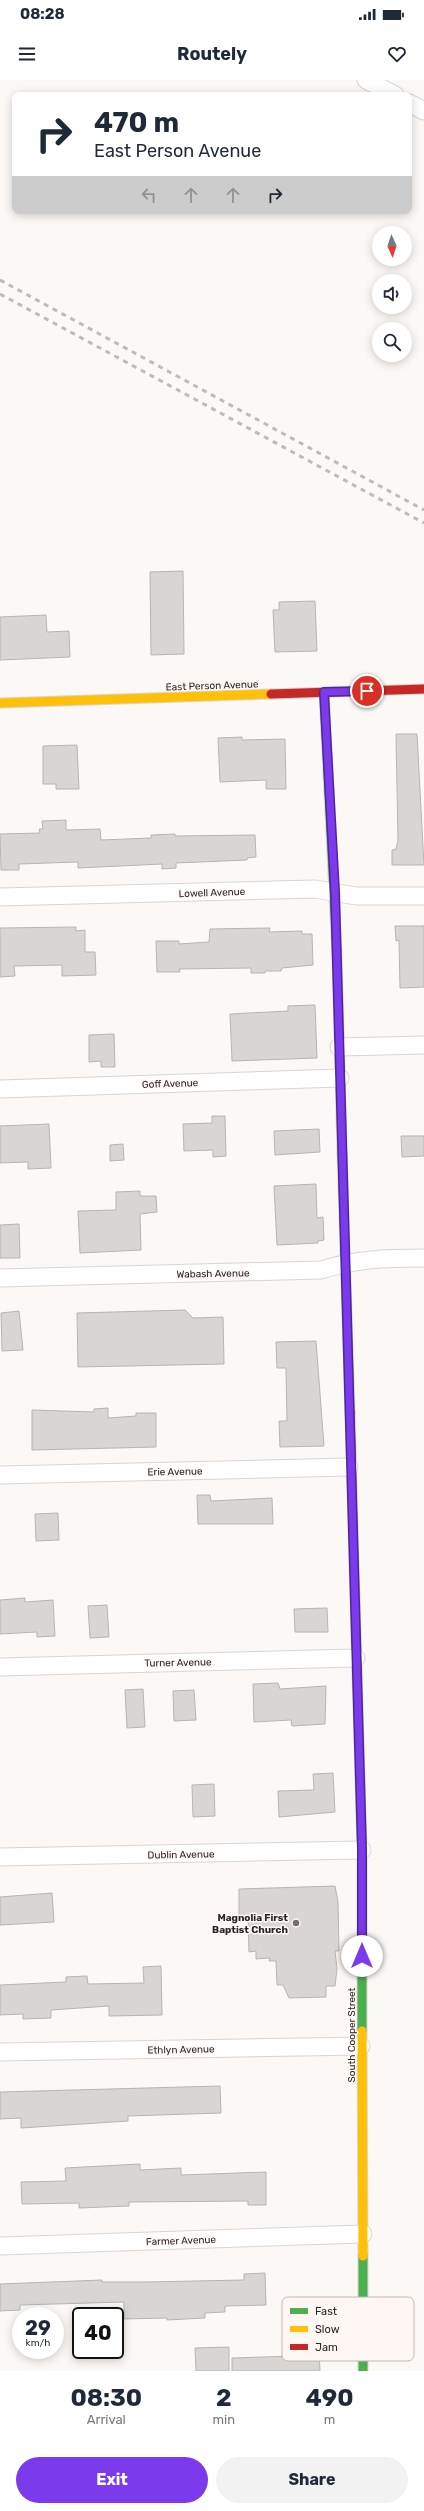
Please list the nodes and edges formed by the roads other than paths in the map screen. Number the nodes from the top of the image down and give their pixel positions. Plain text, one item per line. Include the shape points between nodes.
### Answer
1 (366, 80) edge
2 (389, 92) edge
3 (412, 105) edge
4 (424, 111) edge
5 (424, 689) edge
6 (324, 692) junction
7 (0, 704) edge
8 (335, 892) junction
9 (424, 896) edge
10 (0, 897) edge
11 (424, 1045) edge
12 (339, 1047) junction
13 (340, 1078) junction
14 (0, 1089) edge
15 (424, 1258) edge
16 (345, 1262) junction
17 (0, 1278) edge
18 (349, 1467) junction
19 (0, 1475) edge
20 (356, 1658) junction
21 (0, 1667) edge
22 (362, 1850) junction
23 (0, 1857) edge
24 (362, 2046) junction
25 (0, 2052) edge
26 (363, 2234) junction
27 (0, 2246) edge
28 (363, 2297) edge

1 - 2 street
3 - 4 street
5 - 6 street, East Person Avenue
6 - 7 street, East Person Avenue
6 - 8 street, South Cooper Street
8 - 9 street, Lowell Avenue via 356,896
8 - 10 street, Lowell Avenue via 315,889
8 - 12 street, South Cooper Street
11 - 12 street
12 - 13 street, South Cooper Street
13 - 14 street, Goff Avenue
13 - 16 street, South Cooper Street
15 - 16 street, Wabash Avenue via 374,1258
16 - 17 street, Wabash Avenue via 321,1270
16 - 18 street, South Cooper Street
18 - 19 street, Erie Avenue
18 - 20 street, South Cooper Street
20 - 21 street, Turner Avenue
20 - 22 street, South Cooper Street
22 - 23 street, Dublin Avenue
22 - 24 street, South Cooper Street
24 - 25 street, Ethlyn Avenue
24 - 26 street, South Cooper Street
26 - 27 street, Farmer Avenue
26 - 28 street, South Cooper Street

